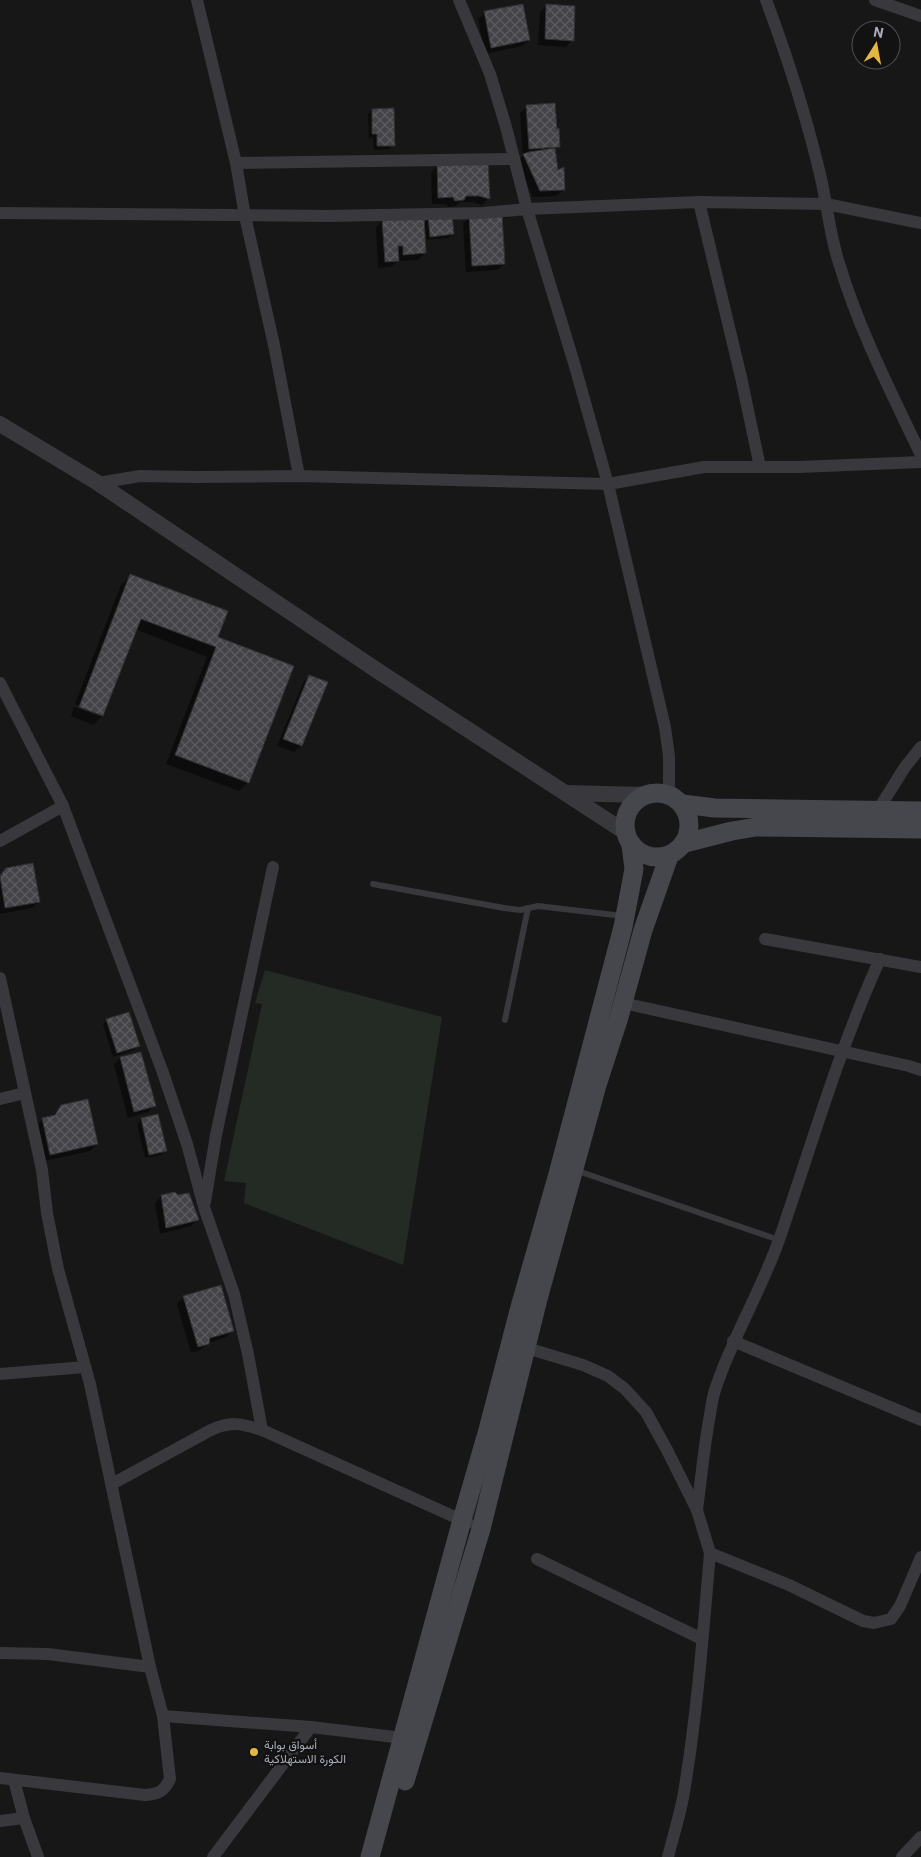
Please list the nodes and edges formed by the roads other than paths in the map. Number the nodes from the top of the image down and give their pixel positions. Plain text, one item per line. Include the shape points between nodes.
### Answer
1 (197, 0) edge
2 (460, 0) edge
3 (766, 0) edge
4 (875, 0) edge
5 (921, 16) edge
6 (514, 159) junction
7 (236, 163) junction
8 (699, 202) junction
9 (826, 204) junction
10 (527, 209) junction
11 (0, 213) edge
12 (245, 216) junction
13 (921, 223) edge
14 (0, 424) edge
15 (921, 455) edge
16 (921, 462) edge
17 (760, 467) junction
18 (299, 476) junction
19 (98, 483) junction
20 (608, 484) junction
21 (0, 683) edge
22 (921, 747) edge
23 (566, 792) junction
24 (643, 795) junction
25 (676, 799) junction
26 (63, 806) junction
27 (878, 810) junction
28 (921, 811) edge
29 (921, 830) edge
30 (628, 838) junction
31 (0, 841) edge
32 (685, 843) junction
33 (669, 856) junction
34 (273, 867) dead end
35 (372, 884) dead end
36 (528, 908) junction
37 (626, 916) junction
38 (765, 939) dead end
39 (880, 959) junction
40 (921, 967) edge
41 (0, 978) edge
42 (623, 1003) junction
43 (505, 1020) dead end
44 (842, 1052) junction
45 (921, 1070) edge
46 (25, 1093) junction
47 (0, 1099) edge
48 (574, 1169) junction
49 (204, 1206) junction
50 (779, 1240) junction
51 (733, 1341) junction
52 (518, 1346) junction
53 (85, 1367) junction
54 (0, 1374) edge
55 (921, 1420) edge
56 (262, 1430) junction
57 (112, 1484) junction
58 (698, 1510) junction
59 (462, 1520) junction
60 (481, 1529) junction
61 (710, 1553) junction
62 (921, 1557) edge
63 (537, 1559) dead end
64 (702, 1639) junction
65 (0, 1653) edge
66 (150, 1667) junction
67 (163, 1716) junction
68 (311, 1728) junction
69 (403, 1738) junction
70 (0, 1778) edge
71 (14, 1780) junction
72 (24, 1818) junction
73 (0, 1821) edge
74 (921, 1837) edge
75 (38, 1857) edge
76 (213, 1857) edge
77 (370, 1857) edge
78 (384, 1857) edge
79 (668, 1857) edge
80 (902, 1857) edge

1 - 7 street
2 - 6 street via 490,74
3 - 9 street via 806,121
4 - 5 street
6 - 7 street
6 - 10 street
7 - 12 street
8 - 9 street
8 - 10 street
8 - 17 street
9 - 13 street
9 - 15 street via 838,263 854,310
10 - 12 street via 474,213
10 - 20 street
11 - 12 street
12 - 18 street
14 - 19 street
16 - 17 street
17 - 20 street via 704,467
18 - 19 street via 140,476
18 - 20 street
19 - 23 street via 381,673
20 - 25 street via 665,727
21 - 26 street
22 - 27 street via 904,767
23 - 24 street
23 - 30 street
24 - 25 main road via 652,793
24 - 30 main road via 632,804 625,817
25 - 27 main road via 715,808
25 - 32 main road via 688,813 689,833
26 - 31 street
26 - 49 street via 162,1070
27 - 28 main road
29 - 32 main road via 756,827
30 - 33 main road via 642,854 655,858
30 - 37 main road via 634,869
32 - 33 main road
33 - 42 main road via 643,930
34 - 49 street via 214,1144
35 - 36 lane via 504,908
36 - 37 lane via 538,906
36 - 43 lane
37 - 52 main road
38 - 39 street
39 - 40 street
39 - 44 street
41 - 46 street
42 - 44 street
42 - 48 main road
44 - 45 street
44 - 50 street
46 - 47 street
46 - 53 street via 42,1170 58,1269
48 - 50 lane
48 - 52 main road
49 - 56 street via 234,1294
50 - 51 street
51 - 55 street
51 - 58 street via 714,1393
52 - 58 street via 583,1365 625,1388 646,1412
52 - 59 main road via 488,1430
52 - 60 main road
53 - 54 street
53 - 57 street
56 - 57 street via 243,1424 222,1425
56 - 59 street
57 - 66 street
58 - 61 street
59 - 60 street
59 - 69 main road
60 - 78 main road
61 - 62 street via 874,1623 891,1619
61 - 64 street
63 - 64 street
64 - 79 street via 687,1774
65 - 66 street via 48,1654
66 - 67 street
67 - 68 street
67 - 71 street via 170,1780 158,1794 121,1793
68 - 69 street
68 - 76 street
69 - 77 main road
70 - 71 street
71 - 72 street
72 - 73 street
72 - 75 street
74 - 80 street

